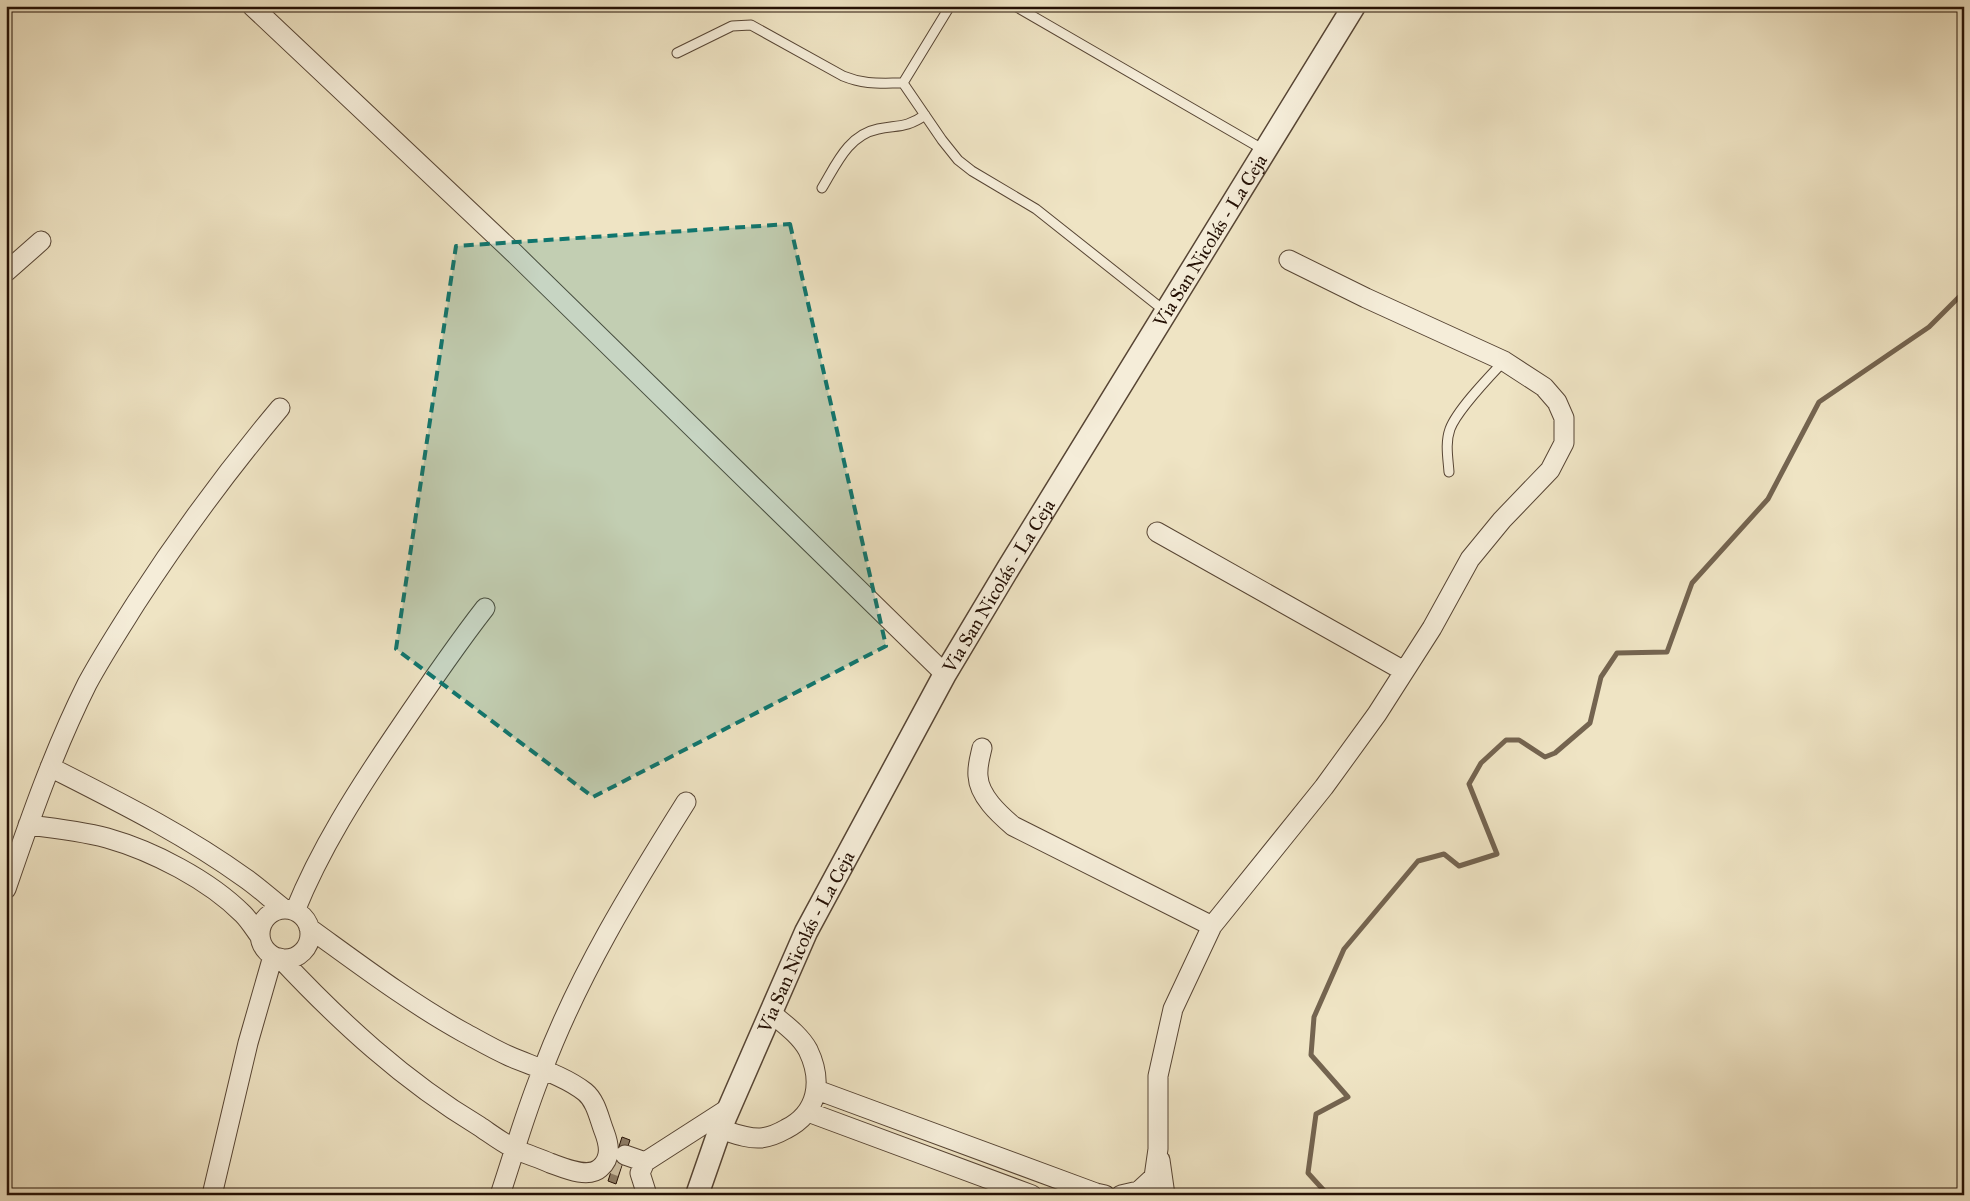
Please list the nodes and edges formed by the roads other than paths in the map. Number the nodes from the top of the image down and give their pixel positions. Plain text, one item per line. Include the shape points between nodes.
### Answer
1 (252, 6) edge
2 (950, 6) edge
3 (1016, 6) edge
4 (1354, 6) edge
5 (677, 53) dead end
6 (903, 83) junction
7 (925, 115) junction
8 (1265, 150) junction
9 (822, 188) dead end
10 (41, 241) dead end
11 (1289, 260) dead end
12 (6, 272) edge
13 (1166, 312) junction
14 (1504, 362) junction
15 (280, 408) dead end
16 (1449, 472) dead end
17 (1157, 532) dead end
18 (485, 608) dead end
19 (1404, 671) junction
20 (946, 674) junction
21 (982, 748) dead end
22 (50, 767) junction
23 (686, 802) dead end
24 (28, 825) junction
25 (6, 889) edge
26 (289, 910) junction
27 (1212, 926) junction
28 (309, 928) junction
29 (260, 935) junction
30 (277, 957) junction
31 (770, 1012) junction
32 (542, 1069) junction
33 (817, 1090) junction
34 (729, 1108) junction
35 (808, 1112) junction
36 (720, 1129) junction
37 (515, 1149) junction
38 (1158, 1149) junction
39 (615, 1159) junction
40 (642, 1167) junction
41 (1132, 1193) edge
42 (212, 1195) edge
43 (500, 1195) edge
44 (647, 1195) edge
45 (698, 1195) edge
46 (1032, 1195) edge
47 (1105, 1195) edge
48 (1160, 1195) edge
49 (1166, 1195) edge

1 - 20 street via 514,252
2 - 6 lane
3 - 8 lane
4 - 8 street, Via San Nicolás - La Ceja
5 - 6 lane via 732,26 751,25 858,82
6 - 7 lane
7 - 9 lane via 914,123 860,135 851,142
7 - 13 lane via 958,160 1036,209
8 - 13 street, Via San Nicolás - La Ceja
10 - 12 street
11 - 14 street
13 - 20 street, Via San Nicolás - La Ceja
14 - 16 lane via 1456,417 1447,443
14 - 19 street via 1544,387 1557,402 1564,418 1564,443 1550,470 1502,520 1470,560
15 - 22 street via 164,558 104,653
17 - 19 street
18 - 26 street via 445,660 351,801
19 - 27 street via 1324,787
20 - 31 street, Via San Nicolás - La Ceja via 806,932
21 - 27 street via 978,767 981,788 1001,816 1014,826
22 - 24 street
22 - 26 street via 172,831
23 - 32 street via 617,914
24 - 25 street
24 - 29 street via 106,838 165,861 221,895
26 - 28 street via 306,921
26 - 29 street via 269,914
27 - 38 street via 1173,1009 1158,1076
28 - 30 street via 308,944 303,951 288,959
28 - 32 street via 441,1019 509,1056
29 - 30 street via 263,947
30 - 37 street via 330,1011 389,1062 439,1100
30 - 42 street via 248,1043
31 - 33 street via 795,1033 807,1049 817,1078
31 - 34 street, Via San Nicolás - La Ceja
32 - 37 street
32 - 39 street via 580,1089 590,1098
33 - 35 street
33 - 47 street
34 - 36 street, Via San Nicolás - La Ceja
34 - 40 street
35 - 36 street via 790,1127 763,1138
35 - 46 street
36 - 45 street, Via San Nicolás - La Ceja
37 - 39 street via 580,1172 593,1172
37 - 43 street
38 - 41 street via 1154,1177
38 - 49 street
39 - 40 street
40 - 44 street
41 - 48 street via 1149,1189

